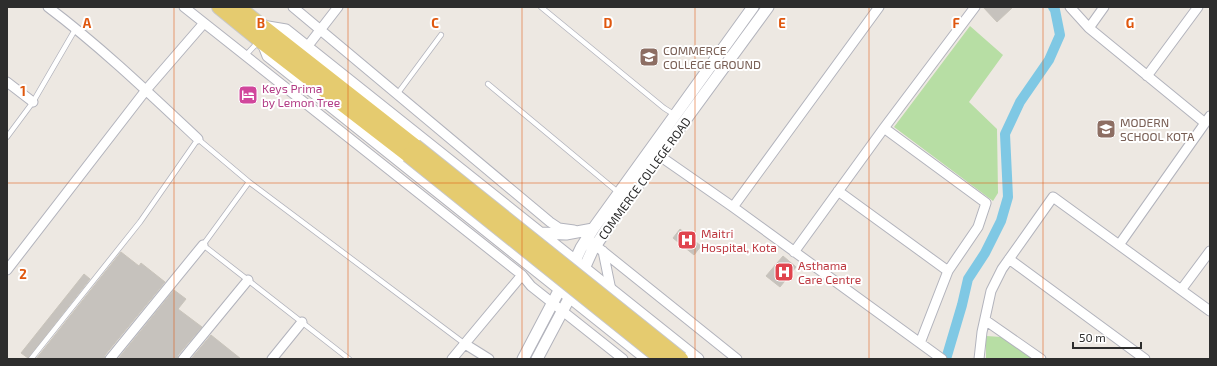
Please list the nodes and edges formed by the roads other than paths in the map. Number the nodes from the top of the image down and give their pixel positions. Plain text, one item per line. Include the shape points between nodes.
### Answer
1 (48, 7) edge
2 (184, 7) edge
3 (219, 7) edge
4 (293, 7) edge
5 (338, 7) edge
6 (541, 7) edge
7 (753, 7) edge
8 (768, 7) edge
9 (879, 7) edge
10 (975, 7) edge
11 (1070, 7) edge
12 (1104, 7) edge
13 (1198, 7) edge
14 (246, 10) edge
15 (204, 23) junction
16 (261, 26) junction
17 (76, 28) junction
18 (1089, 28) junction
19 (318, 32) junction
20 (441, 35) dead end
21 (262, 42) junction
22 (308, 45) junction
23 (245, 56) junction
24 (1147, 76) junction
25 (7, 82) edge
26 (488, 84) dead end
27 (146, 90) junction
28 (398, 93) junction
29 (33, 102) junction
30 (675, 115) junction
31 (1207, 120) edge
32 (884, 128) junction
33 (7, 137) edge
34 (198, 139) junction
35 (412, 150) junction
36 (655, 152) junction
37 (249, 182) junction
38 (838, 191) junction
39 (619, 193) junction
40 (733, 207) junction
41 (540, 233) junction
42 (579, 234) junction
43 (202, 245) junction
44 (1119, 245) junction
45 (600, 248) junction
46 (1210, 251) edge
47 (794, 252) junction
48 (1009, 259) junction
49 (580, 265) junction
50 (7, 270) edge
51 (948, 271) junction
52 (522, 275) junction
53 (248, 280) junction
54 (560, 289) junction
55 (611, 290) junction
56 (1182, 290) junction
57 (570, 297) junction
58 (552, 302) junction
59 (563, 311) junction
60 (1210, 311) edge
61 (596, 318) junction
62 (985, 320) junction
63 (302, 322) junction
64 (588, 331) junction
65 (920, 343) junction
66 (465, 344) junction
67 (31, 359) edge
68 (110, 359) edge
69 (183, 359) edge
70 (272, 359) edge
71 (349, 359) edge
72 (452, 359) edge
73 (489, 359) edge
74 (523, 359) edge
75 (537, 359) edge
76 (623, 359) edge
77 (647, 359) edge
78 (662, 359) edge
79 (681, 359) edge
80 (698, 359) edge
81 (738, 359) edge
82 (942, 359) edge
83 (979, 359) edge
84 (1041, 359) edge
85 (1145, 359) edge

1 - 17 street
2 - 15 street
3 - 21 main road
4 - 19 street
5 - 19 street
6 - 30 lane
7 - 30 street
8 - 36 street, COMMERCE COLLEGE ROAD
9 - 40 street
10 - 32 street
11 - 18 street
12 - 18 street
13 - 24 street
14 - 16 main road
15 - 23 street
15 - 27 street
16 - 22 street via 286,30
16 - 35 main road
17 - 27 street
17 - 29 lane
18 - 24 street
19 - 22 street
19 - 28 street
20 - 28 lane
21 - 23 lane
21 - 35 main road
21 - 54 street via 268,56
22 - 41 street
23 - 52 street
24 - 31 street
25 - 29 street
26 - 39 lane
27 - 34 street
27 - 50 street
28 - 42 street via 550,222 559,228
29 - 33 lane
30 - 36 street
31 - 44 street
32 - 38 street
32 - 51 street via 986,203 978,227
34 - 37 lane
34 - 67 lane via 140,222
35 - 78 main road, bridge
35 - 79 main road, bridge
36 - 39 street
36 - 40 street
36 - 45 street, COMMERCE COLLEGE ROAD
37 - 43 lane
37 - 66 lane
38 - 47 street
38 - 51 street
39 - 42 street via 593,229
40 - 47 street
41 - 42 street
41 - 49 street
42 - 45 street
42 - 49 street
43 - 53 lane
43 - 68 street
44 - 48 street via 1053,197
44 - 56 street
45 - 49 street, COMMERCE COLLEGE ROAD
45 - 55 street
45 - 81 street
46 - 56 street
47 - 65 street
48 - 62 street via 991,291
48 - 85 street
49 - 54 street
49 - 55 street
49 - 57 street, COMMERCE COLLEGE ROAD
51 - 65 street
52 - 58 street via 531,286
52 - 66 street
53 - 63 lane
53 - 69 street
54 - 57 street
54 - 58 street
55 - 80 street
56 - 60 street
57 - 59 street, COMMERCE COLLEGE ROAD
57 - 61 street
58 - 59 street
58 - 74 street
59 - 64 street
59 - 75 street, COMMERCE COLLEGE ROAD
61 - 64 street
61 - 77 street
62 - 83 street
62 - 84 street
63 - 70 street
63 - 71 lane
64 - 76 street
65 - 82 street
66 - 72 street
66 - 73 street

